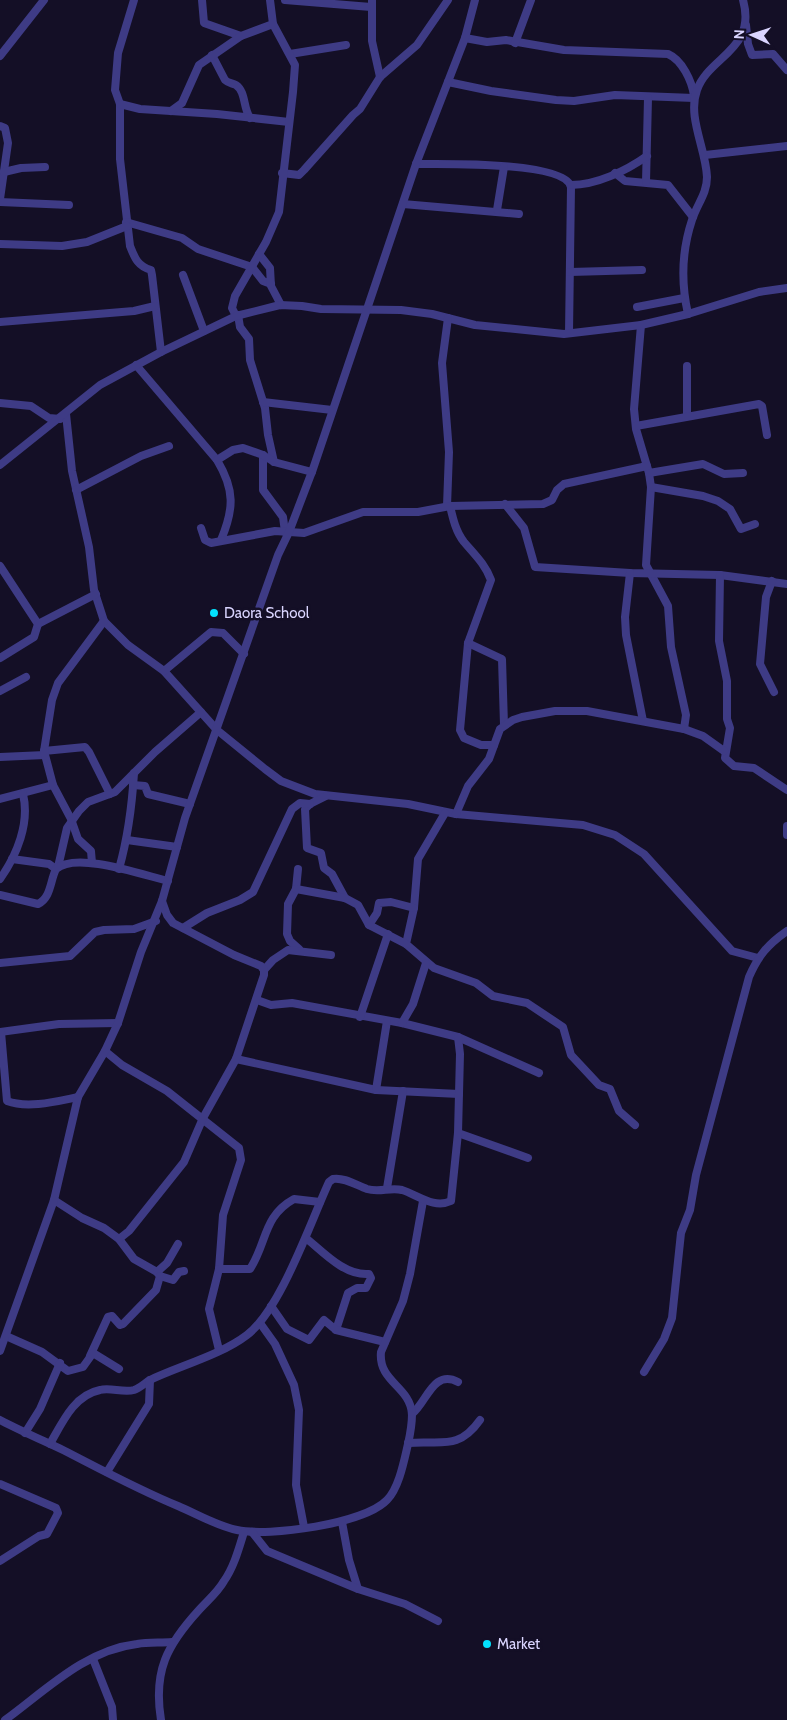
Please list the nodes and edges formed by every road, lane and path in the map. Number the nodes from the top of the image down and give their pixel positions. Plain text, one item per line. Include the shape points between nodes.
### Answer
1 (44, 0) edge
2 (134, 0) edge
3 (202, 0) edge
4 (270, 0) edge
5 (285, 0) edge
6 (448, 0) edge
7 (474, 0) edge
8 (531, 0) edge
9 (743, 0) edge
10 (372, 4) edge
11 (746, 22) junction
12 (272, 24) junction
13 (242, 36) junction
14 (465, 38) junction
15 (515, 43) junction
16 (346, 45) dead end
17 (290, 54) junction
18 (212, 55) junction
19 (0, 56) edge
20 (787, 70) edge
21 (380, 77) junction
22 (448, 82) junction
23 (648, 98) junction
24 (694, 100) junction
25 (120, 104) junction
26 (171, 111) junction
27 (250, 118) junction
28 (289, 122) junction
29 (0, 126) edge
30 (787, 146) edge
31 (647, 156) junction
32 (705, 156) junction
33 (416, 164) junction
34 (45, 167) dead end
35 (504, 167) junction
36 (4, 172) junction
37 (282, 173) junction
38 (615, 173) junction
39 (646, 182) junction
40 (570, 185) junction
41 (0, 200) edge
42 (404, 204) junction
43 (69, 205) dead end
44 (496, 210) junction
45 (519, 214) dead end
46 (693, 217) junction
47 (127, 224) junction
48 (0, 244) edge
49 (259, 254) junction
50 (252, 267) junction
51 (642, 270) dead end
52 (570, 272) junction
53 (183, 276) dead end
54 (271, 284) junction
55 (787, 288) edge
56 (684, 298) junction
57 (281, 305) junction
58 (155, 306) junction
59 (637, 307) dead end
60 (367, 311) junction
61 (688, 314) junction
62 (237, 315) junction
63 (448, 318) junction
64 (0, 322) edge
65 (641, 325) junction
66 (204, 332) junction
67 (569, 333) junction
68 (161, 352) junction
69 (136, 365) junction
70 (687, 366) dead end
71 (263, 402) junction
72 (0, 403) edge
73 (332, 410) junction
74 (66, 414) junction
75 (687, 416) junction
76 (60, 419) junction
77 (636, 426) junction
78 (767, 435) dead end
79 (169, 446) dead end
80 (263, 455) junction
81 (217, 460) junction
82 (274, 462) junction
83 (0, 465) edge
84 (648, 470) junction
85 (312, 472) junction
86 (743, 473) dead end
87 (650, 488) junction
88 (76, 490) junction
89 (505, 504) junction
90 (448, 506) junction
91 (755, 524) dead end
92 (201, 528) dead end
93 (287, 532) junction
94 (221, 540) junction
95 (0, 566) edge
96 (630, 573) junction
97 (651, 574) junction
98 (720, 575) junction
99 (772, 581) junction
100 (786, 582) edge
101 (96, 594) junction
102 (104, 621) junction
103 (38, 624) junction
104 (468, 643) junction
105 (244, 654) junction
106 (0, 658) edge
107 (164, 671) junction
108 (26, 677) dead end
109 (0, 690) edge
110 (774, 692) dead end
111 (202, 712) junction
112 (643, 721) junction
113 (504, 725) junction
114 (684, 729) junction
115 (217, 730) junction
116 (494, 745) junction
117 (724, 751) junction
118 (45, 753) junction
119 (0, 757) edge
120 (134, 773) junction
121 (53, 784) junction
122 (133, 785) junction
123 (787, 790) edge
124 (23, 794) junction
125 (110, 794) junction
126 (326, 796) junction
127 (0, 799) edge
128 (190, 804) junction
129 (310, 804) junction
130 (445, 813) junction
131 (456, 814) junction
132 (71, 819) junction
133 (787, 826) edge
134 (787, 835) edge
135 (127, 840) junction
136 (177, 847) junction
137 (12, 859) junction
138 (92, 863) junction
139 (57, 868) junction
140 (119, 869) junction
141 (298, 869) dead end
142 (0, 879) edge
143 (168, 881) junction
144 (296, 889) junction
145 (0, 895) edge
146 (345, 898) junction
147 (162, 901) junction
148 (414, 908) junction
149 (156, 921) junction
150 (369, 925) junction
151 (183, 928) junction
152 (787, 931) edge
153 (388, 934) junction
154 (406, 944) junction
155 (299, 949) junction
156 (331, 955) dead end
157 (758, 958) junction
158 (426, 963) junction
159 (0, 964) edge
160 (264, 970) junction
161 (258, 1000) junction
162 (360, 1017) junction
163 (387, 1021) junction
164 (118, 1023) junction
165 (402, 1023) junction
166 (0, 1032) edge
167 (458, 1037) junction
168 (105, 1051) junction
169 (236, 1059) junction
170 (539, 1073) dead end
171 (376, 1090) junction
172 (403, 1091) junction
173 (459, 1094) junction
174 (78, 1097) junction
175 (203, 1118) junction
176 (635, 1125) dead end
177 (458, 1133) junction
178 (528, 1158) dead end
179 (387, 1188) junction
180 (54, 1200) junction
181 (423, 1201) junction
182 (320, 1202) junction
183 (306, 1238) junction
184 (119, 1240) junction
185 (178, 1244) dead end
186 (219, 1268) junction
187 (184, 1271) dead end
188 (158, 1274) junction
189 (271, 1306) junction
190 (260, 1322) junction
191 (336, 1330) junction
192 (6, 1336) junction
193 (385, 1342) junction
194 (219, 1350) junction
195 (0, 1351) edge
196 (90, 1356) junction
197 (60, 1363) junction
198 (119, 1369) dead end
199 (644, 1372) dead end
200 (150, 1380) junction
201 (458, 1382) dead end
202 (412, 1414) junction
203 (0, 1420) edge
204 (480, 1420) dead end
205 (25, 1432) junction
206 (408, 1443) junction
207 (50, 1444) junction
208 (107, 1472) junction
209 (0, 1484) edge
210 (342, 1522) junction
211 (304, 1527) junction
212 (248, 1532) junction
213 (0, 1561) edge
214 (358, 1589) junction
215 (438, 1621) dead end
216 (172, 1642) junction
217 (93, 1659) junction
218 (4, 1720) edge
219 (113, 1720) edge
220 (161, 1720) edge

1 - 19 street
2 - 25 street via 117,59 115,90
3 - 13 street via 204,23
4 - 12 street
5 - 10 street
6 - 21 street via 412,50
7 - 14 street
8 - 15 street
9 - 11 street
10 - 21 street via 372,41
11 - 20 street via 752,55 773,54
11 - 24 street via 732,50 702,80
12 - 13 street
12 - 17 street
13 - 18 street
14 - 15 street
14 - 22 street
15 - 24 street via 564,50 668,54 677,60 689,80
16 - 17 street
17 - 28 street via 295,75
18 - 26 street via 196,68 188,93 182,103
18 - 27 street via 225,80 241,90
21 - 37 street via 360,110 300,174
22 - 23 street via 556,100 616,95
22 - 33 street
23 - 24 street
23 - 31 street
24 - 32 street
25 - 26 street
25 - 47 street via 120,159
26 - 27 street
27 - 28 street
28 - 37 street
29 - 36 street via 8,135
30 - 32 street
31 - 38 street
31 - 39 street
32 - 46 street via 706,190
33 - 35 street
33 - 42 street
34 - 36 street
35 - 40 street via 551,172 565,178
35 - 44 street
36 - 41 street
37 - 49 street via 279,212
38 - 39 street via 625,181
38 - 40 street via 586,184
39 - 46 street via 668,186
40 - 52 street
41 - 43 street
42 - 44 street
42 - 60 street
44 - 45 street
46 - 56 street via 684,249
47 - 48 street via 77,244
47 - 50 street via 182,238 198,249
47 - 58 street via 135,260 151,270
49 - 50 street
49 - 54 street via 270,268
50 - 54 street via 263,281
50 - 62 street via 232,302
51 - 52 street
52 - 67 street
53 - 66 street
54 - 57 street
55 - 61 street via 759,292
56 - 59 street
56 - 61 street
57 - 60 street
57 - 62 street
58 - 64 street
58 - 68 street
60 - 63 street via 401,310
60 - 73 street
61 - 65 street
62 - 66 street
62 - 71 street via 240,327 249,339 250,360
63 - 67 street via 475,325
63 - 90 street via 442,362 450,452
65 - 67 street
65 - 77 street via 634,409
66 - 68 street
68 - 69 street
69 - 74 street via 100,385
69 - 81 street
70 - 75 street
71 - 73 street
71 - 82 street
72 - 76 street via 31,406 49,418
73 - 85 street
74 - 76 street
74 - 88 street
75 - 77 street
75 - 78 street via 761,404
76 - 83 street
77 - 84 street
79 - 88 street via 142,456
80 - 81 street via 239,448
80 - 82 street
80 - 93 street via 263,490 283,517
81 - 94 street via 226,474 232,507
82 - 85 street
84 - 86 street via 703,464 724,474
84 - 87 street
84 - 89 street via 564,484 548,503
85 - 93 street
87 - 91 street via 710,498 730,509 741,529
87 - 97 street via 646,560
88 - 101 street
89 - 90 street
89 - 96 street via 524,528 535,567
90 - 93 street via 418,512 362,512 317,530
90 - 104 street via 458,532 478,556 491,580
92 - 94 street via 205,540
93 - 94 street
93 - 105 street
95 - 103 street
96 - 97 street
96 - 112 street via 626,635
97 - 98 street
97 - 114 street via 668,606 671,648 686,715
98 - 99 street
98 - 117 street via 719,641 727,682 730,728
99 - 100 street
99 - 110 street via 766,597 760,664
101 - 102 street
101 - 103 street
102 - 107 street via 128,645
102 - 118 street via 58,683 52,700
103 - 106 street via 34,637
104 - 113 street via 502,658
104 - 116 street via 460,730 464,738 481,745
105 - 107 street via 223,633 211,632
105 - 115 street
107 - 111 street
108 - 109 street
111 - 115 street
111 - 120 street
112 - 113 street via 565,710 522,717
112 - 114 street
113 - 116 street
114 - 117 street via 697,733
115 - 126 street via 281,781
115 - 128 street
116 - 131 street via 489,759 468,786
117 - 123 street via 726,762 754,768
118 - 119 street
118 - 121 street
118 - 125 street via 84,747
120 - 122 street
120 - 125 street
121 - 124 street
121 - 132 street
122 - 128 street via 145,786 148,794
122 - 135 street
124 - 127 street
124 - 137 street via 25,820
125 - 132 street via 88,802
126 - 129 street
126 - 130 street via 408,804
128 - 136 street
129 - 146 street via 305,813 308,848 321,853 324,868 332,874
129 - 151 street via 300,803 292,809 253,892
130 - 131 street
130 - 148 street via 418,859
131 - 157 street via 582,825 615,835 644,854 732,950
132 - 138 street via 80,841 91,851
132 - 139 street
133 - 134 street
135 - 136 street
135 - 140 street
136 - 143 street
137 - 139 street via 50,864
137 - 142 street
138 - 139 street via 66,864
138 - 140 street
139 - 145 street via 48,894 38,904
140 - 143 street
141 - 144 street
143 - 147 street
144 - 146 street
144 - 155 street via 288,904 287,934
146 - 150 street via 358,905
147 - 149 street
147 - 151 street via 169,918
148 - 150 street via 392,902 379,903
148 - 154 street
149 - 159 street via 134,929 95,932 70,956
149 - 164 street via 141,952
150 - 153 street
151 - 160 street
152 - 157 street
153 - 154 street
153 - 162 street
154 - 158 street
155 - 156 street
155 - 160 street via 288,950
157 - 199 street via 743,995 696,1175 690,1210 681,1233 672,1318 664,1339
158 - 165 street via 413,1004
158 - 176 street via 476,983 493,996 527,1003 564,1027 571,1055 599,1085 610,1089 619,1111
160 - 161 street
161 - 162 street via 271,1005 292,1003
161 - 169 street
162 - 163 street
163 - 165 street
163 - 171 street
164 - 166 street via 59,1024
164 - 168 street
165 - 167 street
166 - 174 street via 7,1102 54,1102
167 - 170 street
167 - 173 street
168 - 174 street
168 - 175 street via 122,1065 168,1091
169 - 171 street
169 - 175 street
171 - 172 street
172 - 173 street
172 - 179 street
173 - 177 street
174 - 180 street
175 - 184 street via 180,1168
175 - 186 street via 241,1153 223,1215
177 - 178 street
177 - 181 street via 451,1201
179 - 181 street via 417,1195
179 - 182 street via 374,1190 333,1179
180 - 184 street
180 - 192 street
181 - 193 street via 410,1274
182 - 183 street
182 - 186 street via 294,1199 280,1208 269,1224 250,1269
183 - 189 street
183 - 191 street via 344,1270 369,1274 371,1278 366,1288 348,1293
184 - 188 street via 134,1259
185 - 188 street
186 - 194 street via 209,1309
187 - 188 street via 179,1272 174,1280
188 - 196 street via 156,1290 122,1324 112,1316 108,1317
189 - 190 street
189 - 191 street via 287,1329 309,1340 322,1320
190 - 194 street via 246,1336
190 - 211 street via 275,1344 294,1385 298,1410 296,1484
191 - 193 street
192 - 195 street
192 - 197 street
193 - 202 street via 381,1368 405,1396
194 - 200 street
196 - 197 street via 83,1367 74,1370 68,1371
196 - 198 street via 97,1353
197 - 205 street via 40,1409
200 - 207 street via 134,1390 100,1390 85,1396 73,1406
200 - 208 street via 149,1404
201 - 202 street via 446,1378 438,1381 420,1408
202 - 206 street
203 - 205 street
204 - 206 street via 459,1440
205 - 207 street
206 - 210 street via 396,1484 387,1500 360,1516
207 - 208 street
208 - 212 street via 226,1528
209 - 213 street via 56,1508 58,1513 48,1534 39,1536
210 - 211 street
210 - 214 street via 348,1560
211 - 212 street
212 - 214 street via 267,1552
212 - 216 street via 225,1581
214 - 215 street via 405,1604
216 - 217 street via 135,1644
216 - 220 street via 160,1674 158,1701
217 - 218 street via 45,1688
217 - 219 street via 112,1707

